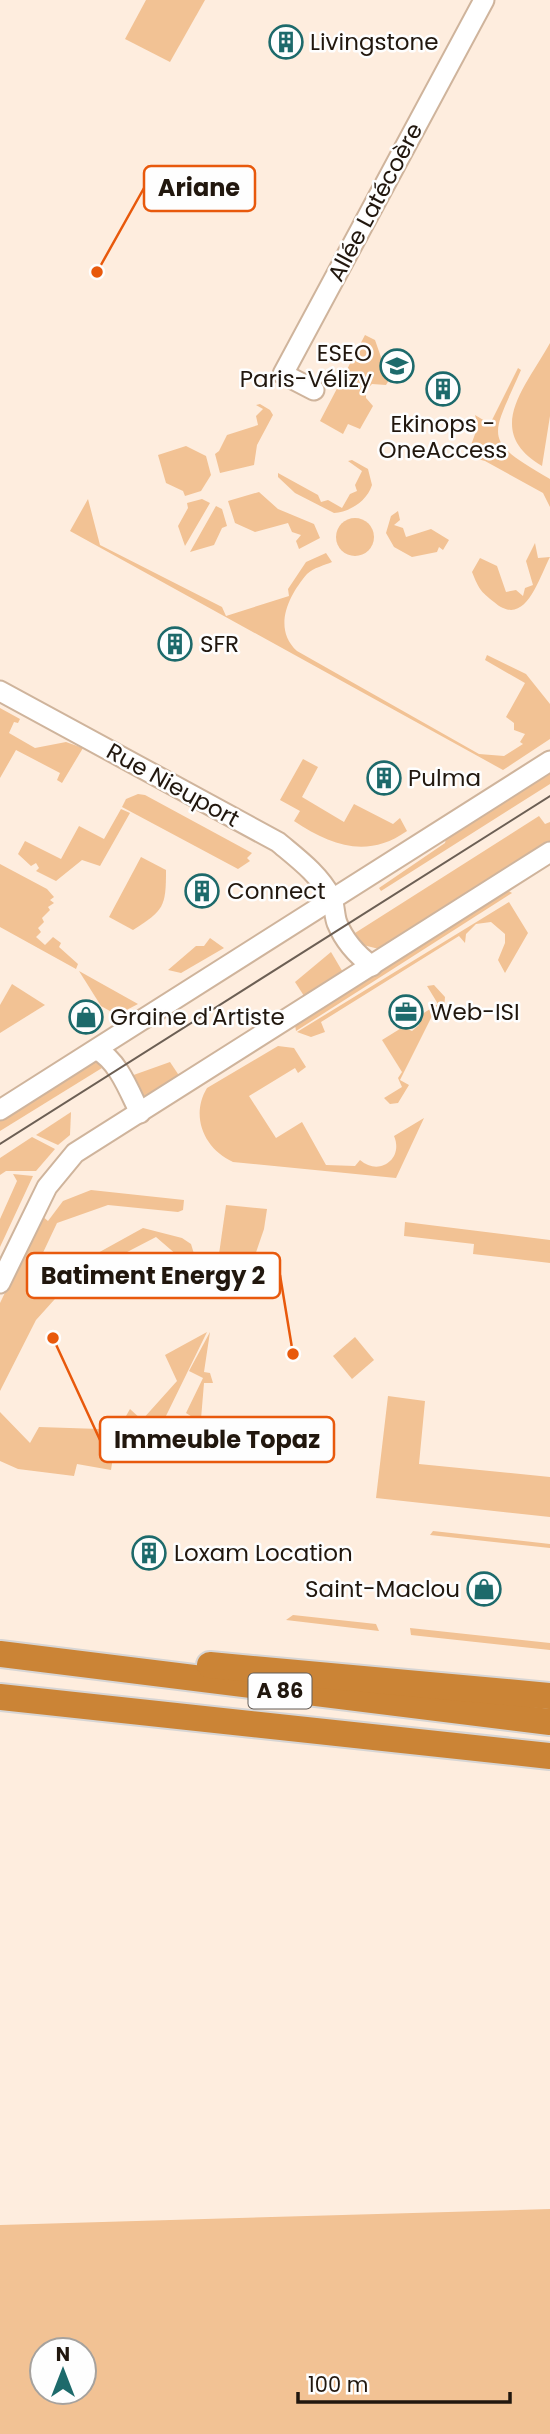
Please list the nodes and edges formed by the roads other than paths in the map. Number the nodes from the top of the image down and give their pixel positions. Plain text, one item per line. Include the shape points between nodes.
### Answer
1 (484, 0) edge
2 (314, 390) dead end
3 (0, 691) edge
4 (550, 761) edge
5 (550, 852) edge
6 (331, 898) junction
7 (372, 965) junction
8 (97, 1050) junction
9 (0, 1110) edge
10 (140, 1112) junction
11 (0, 1283) edge
12 (5, 1655) edge
13 (550, 1696) edge
14 (0, 1697) edge
15 (550, 1722) edge
16 (453, 1745) junction
17 (550, 1756) edge
18 (550, 1769) edge

1 - 2 main road, Allée Latécoère via 283,373
3 - 6 main road, Rue Nieuport via 278,842 306,865
4 - 6 main road
5 - 7 main road
6 - 7 main road, Rue Nieuport via 344,935
6 - 8 main road
7 - 10 main road
8 - 9 main road
8 - 10 main road via 114,1065
10 - 11 main road via 75,1153 59,1171
12 - 13 highway via 96,1655
12 - 15 highway, A 86
14 - 16 highway, A 86
16 - 17 highway, A 86
16 - 18 highway

